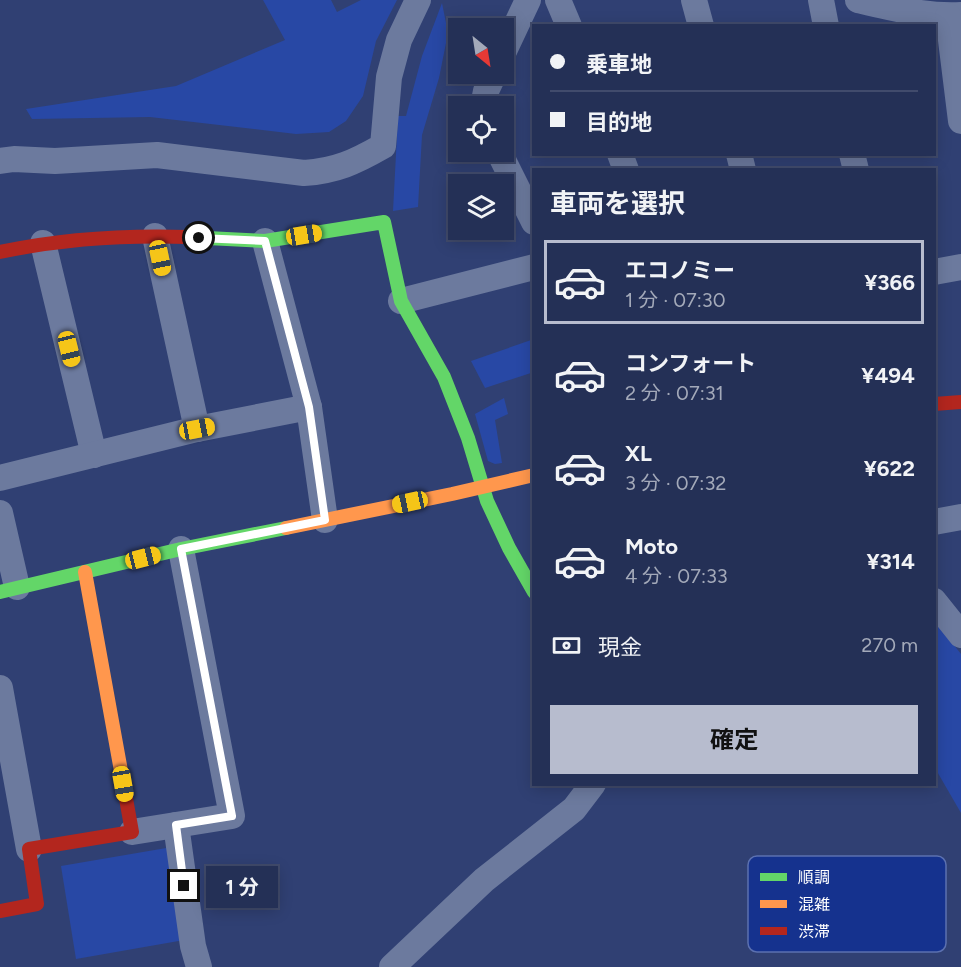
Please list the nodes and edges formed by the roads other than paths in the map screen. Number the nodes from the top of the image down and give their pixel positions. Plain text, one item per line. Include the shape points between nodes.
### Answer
1 (418, 0) edge
2 (528, 0) edge
3 (558, 0) edge
4 (694, 0) edge
5 (821, 0) edge
6 (858, 0) edge
7 (955, 15) edge
8 (567, 24) edge
9 (700, 24) edge
10 (826, 24) edge
11 (514, 30) edge
12 (961, 122) edge
13 (0, 161) edge
14 (504, 162) edge
15 (532, 218) edge
16 (155, 236) junction
17 (265, 241) junction
18 (43, 243) junction
19 (0, 252) edge
20 (961, 267) edge
21 (532, 268) edge
22 (936, 272) edge
23 (401, 301) junction
24 (961, 402) edge
25 (936, 404) edge
26 (309, 407) junction
27 (197, 429) junction
28 (94, 455) junction
29 (532, 475) edge
30 (0, 478) edge
31 (482, 485) junction
32 (0, 513) edge
33 (961, 518) edge
34 (325, 520) junction
35 (936, 522) edge
36 (181, 549) junction
37 (85, 572) junction
38 (532, 587) edge
39 (9, 590) edge
40 (936, 603) edge
41 (961, 635) edge
42 (0, 687) edge
43 (592, 786) edge
44 (176, 825) junction
45 (132, 831) junction
46 (29, 849) junction
47 (0, 911) edge
48 (199, 967) edge
49 (392, 967) edge

1 - 13 street via 399,40 389,77 383,146 354,162 304,173 157,155
2 - 11 street
3 - 8 street
4 - 9 street
5 - 10 street
6 - 7 street via 892,9
7 - 12 street
14 - 15 street
16 - 17 street
16 - 18 street
16 - 27 street
17 - 23 street via 384,222
17 - 26 street
18 - 19 street
18 - 28 street
20 - 22 street
21 - 23 street
23 - 31 street via 444,376
24 - 25 street
26 - 27 street
26 - 34 street
27 - 28 street
28 - 30 street
29 - 31 street
31 - 34 street
31 - 38 street
32 - 39 street
33 - 35 street
34 - 36 street
36 - 37 street
36 - 44 street via 232,816
37 - 39 street
37 - 45 street
40 - 41 street
42 - 46 street
43 - 49 street via 574,810 484,880
44 - 45 street
44 - 48 street via 192,946
45 - 46 street
46 - 47 street via 37,904

